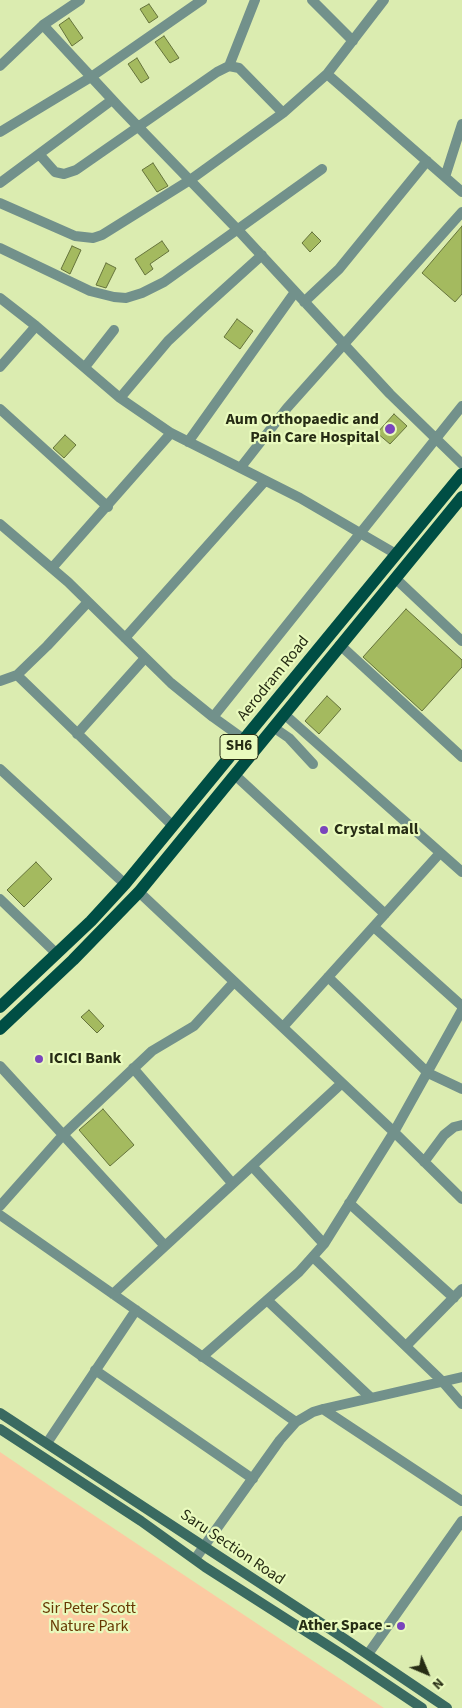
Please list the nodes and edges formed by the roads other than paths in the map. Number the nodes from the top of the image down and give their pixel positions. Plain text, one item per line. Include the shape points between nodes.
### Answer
1 (80, 0) edge
2 (202, 0) edge
3 (255, 0) edge
4 (312, 0) edge
5 (384, 0) edge
6 (43, 25) junction
7 (353, 41) junction
8 (0, 66) edge
9 (229, 66) junction
10 (327, 74) junction
11 (91, 77) junction
12 (112, 100) junction
13 (283, 113) junction
14 (462, 124) edge
15 (138, 126) junction
16 (0, 132) edge
17 (39, 154) junction
18 (427, 161) junction
19 (322, 169) dead end
20 (445, 177) junction
21 (190, 180) junction
22 (0, 183) edge
23 (462, 192) edge
24 (0, 203) edge
25 (462, 212) edge
26 (238, 230) junction
27 (0, 248) edge
28 (262, 256) junction
29 (295, 292) junction
30 (0, 298) edge
31 (304, 302) junction
32 (36, 326) junction
33 (114, 330) dead end
34 (344, 345) junction
35 (0, 366) edge
36 (85, 367) junction
37 (120, 398) junction
38 (462, 406) edge
39 (0, 409) edge
40 (171, 433) junction
41 (436, 439) junction
42 (188, 442) junction
43 (462, 464) edge
44 (241, 467) junction
45 (462, 474) edge
46 (265, 481) junction
47 (462, 497) edge
48 (108, 506) junction
49 (0, 524) edge
50 (360, 533) junction
51 (396, 554) junction
52 (52, 568) junction
53 (395, 578) junction
54 (88, 602) junction
55 (125, 638) junction
56 (462, 641) edge
57 (340, 645) junction
58 (145, 658) junction
59 (17, 675) junction
60 (0, 681) edge
61 (284, 714) junction
62 (213, 717) junction
63 (273, 727) junction
64 (77, 734) junction
65 (245, 740) junction
66 (462, 757) edge
67 (313, 764) dead end
68 (0, 769) edge
69 (235, 776) junction
70 (173, 826) junction
71 (440, 853) junction
72 (462, 872) edge
73 (125, 884) junction
74 (139, 892) junction
75 (0, 899) edge
76 (385, 914) junction
77 (374, 927) junction
78 (57, 954) junction
79 (328, 977) junction
80 (234, 982) junction
81 (0, 1006) edge
82 (462, 1006) edge
83 (462, 1010) edge
84 (282, 1027) junction
85 (0, 1029) edge
86 (0, 1066) edge
87 (133, 1068) junction
88 (428, 1073) junction
89 (342, 1083) junction
90 (462, 1089) edge
91 (462, 1125) edge
92 (394, 1132) junction
93 (63, 1135) junction
94 (424, 1162) junction
95 (252, 1166) junction
96 (232, 1184) junction
97 (462, 1199) edge
98 (350, 1203) junction
99 (0, 1206) edge
100 (0, 1215) edge
101 (324, 1244) junction
102 (165, 1246) junction
103 (314, 1257) junction
104 (462, 1289) edge
105 (112, 1294) junction
106 (454, 1298) junction
107 (267, 1300) junction
108 (136, 1310) junction
109 (406, 1346) junction
110 (202, 1357) junction
111 (95, 1370) junction
112 (462, 1376) edge
113 (442, 1381) junction
114 (370, 1397) junction
115 (462, 1404) edge
116 (323, 1409) junction
117 (0, 1413) edge
118 (296, 1422) junction
119 (0, 1429) edge
120 (47, 1443) junction
121 (253, 1479) junction
122 (462, 1501) edge
123 (462, 1521) edge
124 (205, 1547) junction
125 (194, 1560) junction
126 (368, 1654) junction
127 (422, 1708) edge
128 (447, 1708) edge

1 - 6 street
2 - 11 street
3 - 9 street
4 - 7 street
5 - 7 street
6 - 8 street
6 - 11 street
7 - 10 street
9 - 13 street via 239,68
9 - 15 street
10 - 13 street
10 - 18 street
11 - 12 street
11 - 16 street
12 - 15 street
12 - 17 street
13 - 21 street
14 - 20 street
15 - 17 street via 76,170 64,174 55,172
15 - 21 street
17 - 22 street
18 - 20 street
18 - 31 street via 339,268
19 - 26 street
20 - 23 street
21 - 24 street via 93,238 75,236
21 - 26 street
25 - 34 street
26 - 27 street via 164,282 142,294 126,298 90,291
26 - 28 street
28 - 29 street
28 - 37 street via 168,342
29 - 31 street
29 - 42 street
30 - 32 street
31 - 34 street
32 - 35 street
32 - 36 street
33 - 36 street
34 - 41 street
34 - 44 street via 287,408
36 - 37 street
37 - 40 street
38 - 41 street
39 - 48 street
40 - 42 street
40 - 48 street
41 - 43 street
41 - 50 street
42 - 44 street
44 - 46 street
45 - 51 main road, Aerodram Road / SH6
46 - 50 street
46 - 55 street
47 - 53 main road, Aerodram Road / SH6
48 - 52 street
49 - 52 street
50 - 51 street
50 - 62 street
51 - 65 main road, Aerodram Road / SH6
52 - 54 street
53 - 56 street
53 - 57 main road, Aerodram Road / SH6
54 - 55 street
54 - 59 street
55 - 58 street
57 - 61 main road, Aerodram Road / SH6
57 - 66 street
58 - 62 street
58 - 64 street
59 - 60 street
59 - 64 street
61 - 63 main road, Aerodram Road / SH6
61 - 71 street
62 - 65 street
63 - 67 street via 289,738
63 - 69 main road, Aerodram Road / SH6
64 - 70 street
65 - 70 main road, Aerodram Road / SH6
68 - 73 street
69 - 74 main road, Aerodram Road / SH6
69 - 76 street
70 - 73 main road, Aerodram Road / SH6
71 - 72 street
71 - 76 street
73 - 78 main road, Aerodram Road / SH6
74 - 80 street
74 - 85 main road, Aerodram Road / SH6
75 - 78 street
76 - 77 street
77 - 79 street
77 - 82 street
78 - 81 main road, Aerodram Road / SH6
79 - 84 street
79 - 88 street
80 - 84 street
80 - 87 street via 194,1026 152,1051
83 - 88 street
84 - 89 street
86 - 93 street
87 - 93 street
87 - 96 street
88 - 90 street
88 - 92 street
89 - 92 street
89 - 95 street
91 - 94 street via 444,1135
92 - 94 street
92 - 98 street
93 - 99 street
93 - 102 street
94 - 97 street
95 - 96 street
95 - 101 street
96 - 102 street
98 - 101 street
98 - 106 street
100 - 105 street
101 - 103 street
102 - 105 street
103 - 107 street
103 - 109 street
104 - 106 street
105 - 108 street
106 - 109 street
107 - 110 street
107 - 114 street
108 - 110 street
108 - 111 street
109 - 113 street
110 - 118 street
111 - 120 street
111 - 121 street
112 - 113 street
113 - 114 street
113 - 115 street
114 - 116 street
116 - 118 street
116 - 122 street
117 - 120 street, Saru Section Road
118 - 121 street
119 - 125 street, Saru Section Road via 141,1521
120 - 124 street, Saru Section Road
121 - 124 street
123 - 126 street
124 - 125 street
124 - 126 street, Saru Section Road
125 - 127 street, Saru Section Road
126 - 128 street, Saru Section Road

